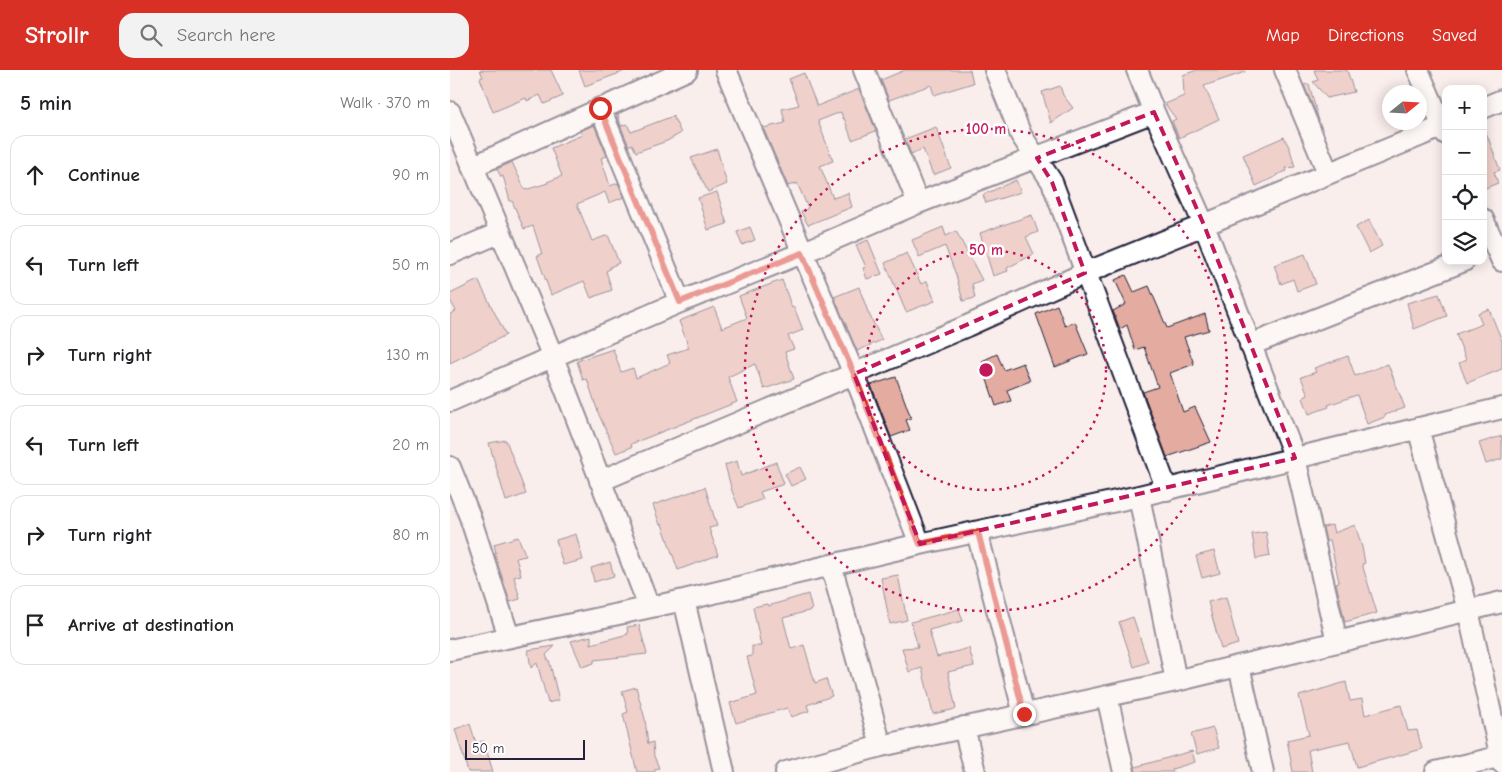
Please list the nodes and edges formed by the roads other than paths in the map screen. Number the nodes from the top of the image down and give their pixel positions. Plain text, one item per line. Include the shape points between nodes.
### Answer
1 (687, 70) edge
2 (726, 70) edge
3 (864, 70) edge
4 (995, 70) edge
5 (1137, 70) edge
6 (1285, 70) edge
7 (1418, 70) edge
8 (1502, 100) edge
9 (1487, 106) edge
10 (600, 108) junction
11 (450, 112) edge
12 (1154, 112) junction
13 (1442, 122) edge
14 (1442, 130) edge
15 (1037, 158) junction
16 (472, 167) junction
17 (1328, 173) junction
18 (918, 203) junction
19 (1483, 220) edge
20 (1204, 225) junction
21 (499, 233) junction
22 (1496, 252) edge
23 (802, 253) junction
24 (450, 254) edge
25 (1454, 265) edge
26 (1085, 272) junction
27 (680, 302) junction
28 (1250, 345) junction
29 (553, 357) junction
30 (854, 374) junction
31 (450, 401) edge
32 (1502, 408) edge
33 (1418, 428) junction
34 (1295, 458) junction
35 (450, 467) edge
36 (600, 481) junction
37 (1167, 490) junction
38 (1139, 496) junction
39 (978, 532) junction
40 (920, 544) junction
41 (831, 565) junction
42 (684, 600) junction
43 (1502, 602) edge
44 (649, 607) junction
45 (1468, 610) junction
46 (509, 637) junction
47 (1337, 642) junction
48 (450, 650) edge
49 (1239, 666) junction
50 (1176, 681) junction
51 (1107, 696) junction
52 (1024, 714) junction
53 (964, 728) junction
54 (881, 746) junction
55 (1502, 758) edge
56 (724, 772) edge
57 (786, 772) edge
58 (976, 772) edge
59 (1124, 772) edge
60 (1263, 772) edge
61 (1436, 772) edge

1 - 10 street
2 - 23 street
3 - 18 street
4 - 15 street via 1021,136
5 - 12 street
6 - 17 street
7 - 13 street
8 - 9 street
10 - 16 street
10 - 27 street
11 - 16 street
12 - 15 street
12 - 20 street
14 - 17 street
15 - 18 street
15 - 26 street via 1052,182
16 - 21 street
17 - 20 street
18 - 23 street
19 - 22 street
20 - 26 street
20 - 28 street
21 - 24 street
21 - 29 street
23 - 27 street
23 - 30 street
25 - 28 street
26 - 30 street
26 - 37 street
27 - 29 street
28 - 34 street
29 - 31 street
29 - 36 street
30 - 36 street
30 - 40 street
32 - 33 street
33 - 34 street
33 - 45 street
34 - 37 street
34 - 47 street
35 - 46 street via 470,517
36 - 44 street
37 - 38 street
38 - 39 street
38 - 50 street
39 - 40 street
39 - 52 street
40 - 41 street
41 - 42 street
41 - 54 street
42 - 44 street
42 - 56 street
43 - 45 street
44 - 46 street
45 - 47 street
45 - 55 street
46 - 48 street
47 - 49 street
49 - 50 street
49 - 60 street
50 - 51 street
51 - 52 street
51 - 59 street
52 - 53 street
53 - 54 street
53 - 58 street
54 - 57 street
55 - 61 street

